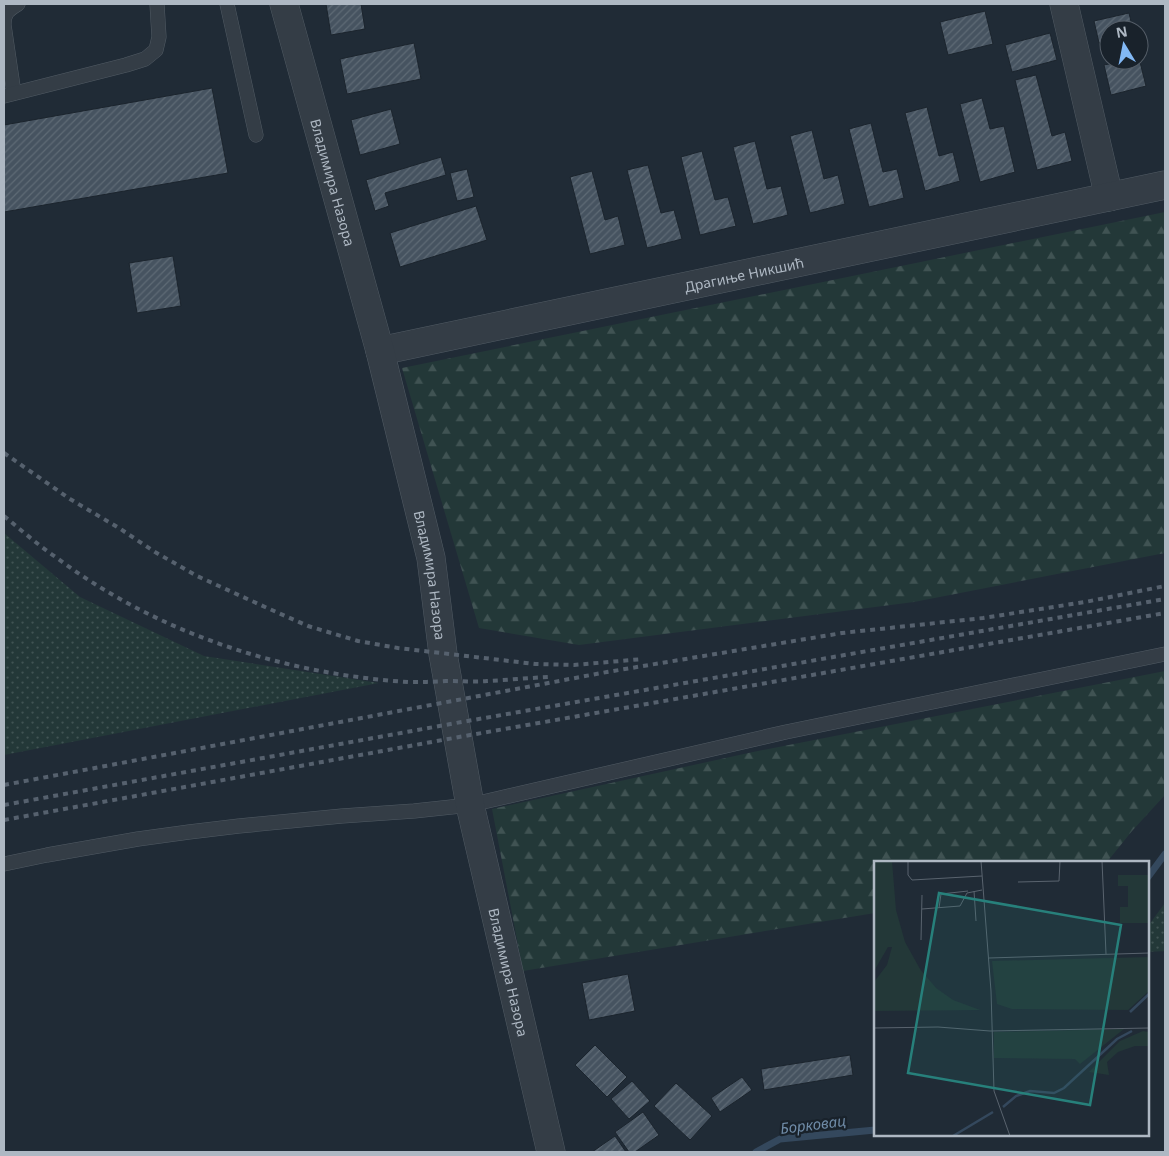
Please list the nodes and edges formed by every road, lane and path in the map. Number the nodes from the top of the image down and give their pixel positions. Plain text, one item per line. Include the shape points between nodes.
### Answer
1 (18, 4) edge
2 (157, 4) edge
3 (227, 4) edge
4 (284, 4) edge
5 (1064, 4) edge
6 (9, 94) edge
7 (256, 135) dead end
8 (1165, 185) edge
9 (1109, 197) junction
10 (380, 351) junction
11 (1165, 654) edge
12 (470, 805) junction
13 (4, 864) edge
14 (551, 1152) edge

1 - 6 lane via 4,16
2 - 6 lane via 159,37 156,50 145,59
3 - 7 lane
4 - 10 street, Владимира Назора
5 - 9 street
8 - 9 street, Драгиње Никшић
9 - 10 street, Драгиње Никшић
10 - 12 street, Владимира Назора via 430,558 443,654
11 - 12 lane via 786,732
12 - 13 lane via 188,832
12 - 14 street, Владимира Назора

